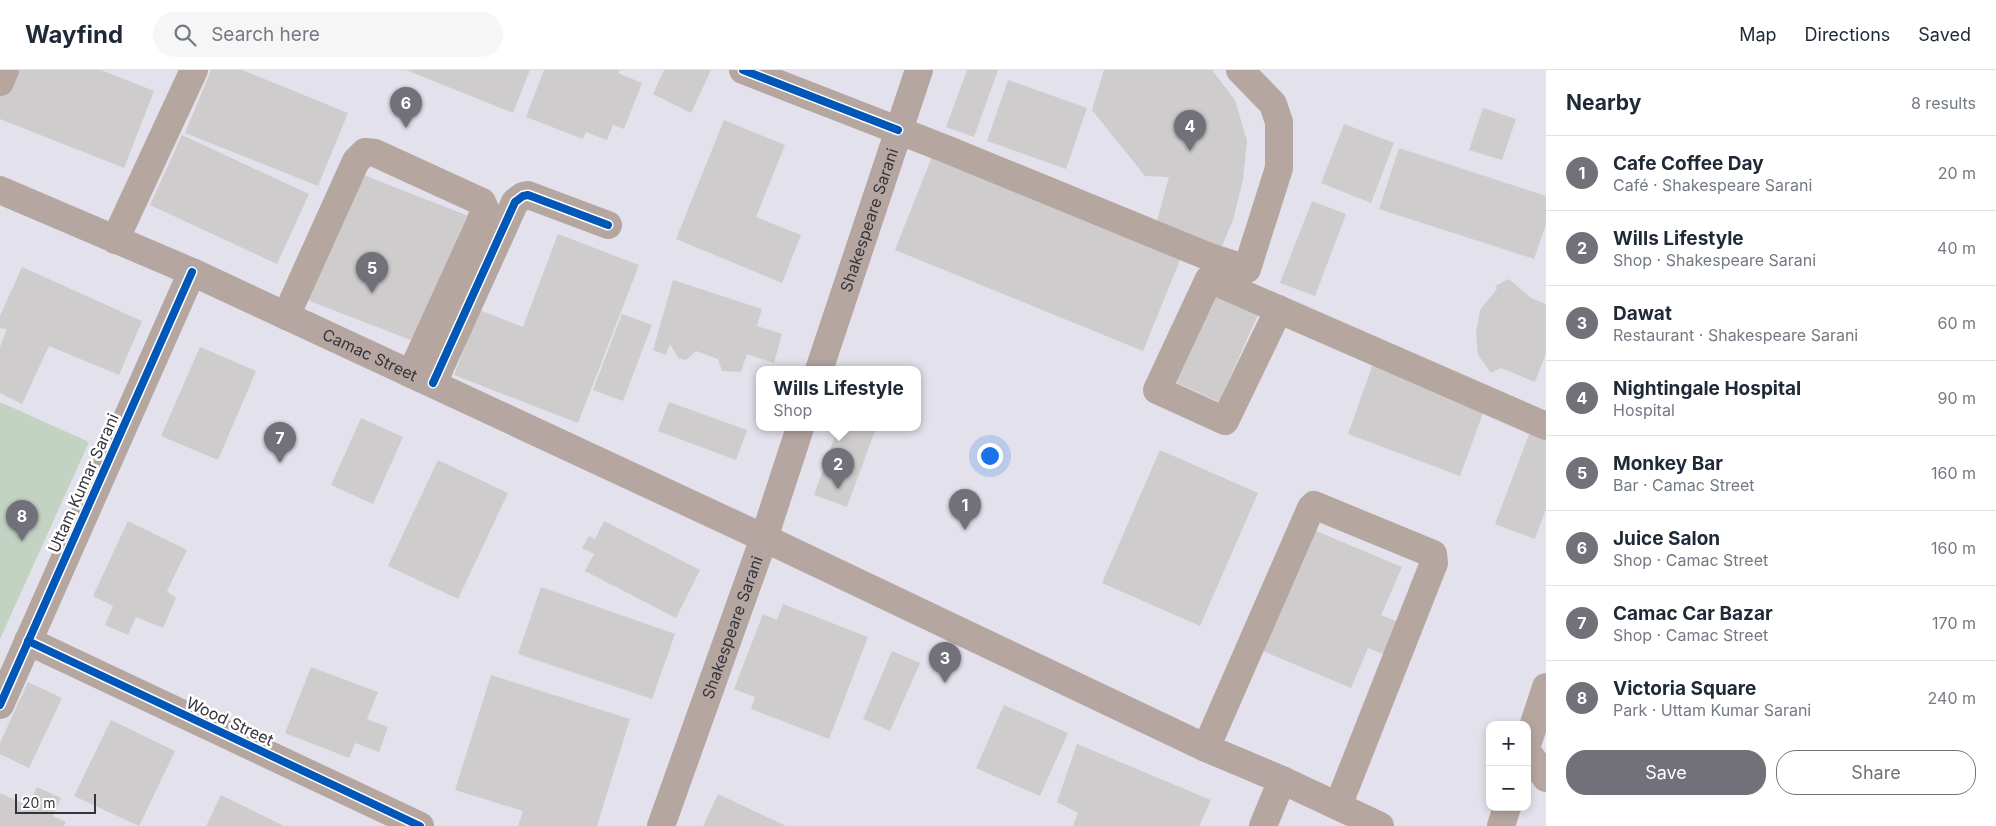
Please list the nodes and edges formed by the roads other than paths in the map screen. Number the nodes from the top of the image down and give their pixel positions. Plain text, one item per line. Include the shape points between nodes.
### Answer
1 (5, 70) edge
2 (194, 70) edge
3 (743, 70) edge
4 (919, 70) edge
5 (1240, 70) edge
6 (0, 82) edge
7 (898, 130) junction
8 (0, 190) edge
9 (608, 225) dead end
10 (115, 240) junction
11 (192, 272) junction
12 (1279, 309) junction
13 (286, 316) junction
14 (820, 366) edge
15 (422, 379) junction
16 (1546, 426) edge
17 (799, 431) edge
18 (764, 538) junction
19 (28, 641) junction
20 (1546, 687) edge
21 (0, 705) edge
22 (1531, 733) edge
23 (1206, 748) junction
24 (1546, 749) edge
25 (1531, 750) edge
26 (1531, 756) edge
27 (1546, 778) edge
28 (1282, 780) junction
29 (1338, 806) junction
30 (1506, 811) edge
31 (420, 826) edge
32 (661, 826) edge
33 (1263, 826) edge
34 (1380, 826) edge
35 (1501, 826) edge

1 - 6 street
2 - 10 street
3 - 7 street
4 - 7 main road, Shakespeare Sarani
5 - 7 street via 1273,104 1279,122 1280,168 1248,269 1207,256
7 - 14 main road, Shakespeare Sarani
8 - 10 main road, Camac Street
9 - 15 street via 528,195 515,202
10 - 11 main road, Camac Street
11 - 13 main road, Camac Street
11 - 19 street, Uttam Kumar Sarani
12 - 12 street via 1209,279 1157,390 1225,421
12 - 16 street
13 - 15 main road, Camac Street
13 - 15 street via 356,161 366,152 375,153 482,202 485,209
15 - 18 main road, Camac Street
17 - 18 main road, Shakespeare Sarani
18 - 23 main road, Camac Street
18 - 32 main road, Shakespeare Sarani
19 - 21 street, Uttam Kumar Sarani
19 - 31 street, Wood Street
20 - 22 street
23 - 28 main road, Camac Street
23 - 29 street via 1314,505 1432,554 1434,563
24 - 25 street
26 - 27 street
28 - 29 main road, Camac Street
28 - 33 street
29 - 34 main road, Camac Street
30 - 35 street

